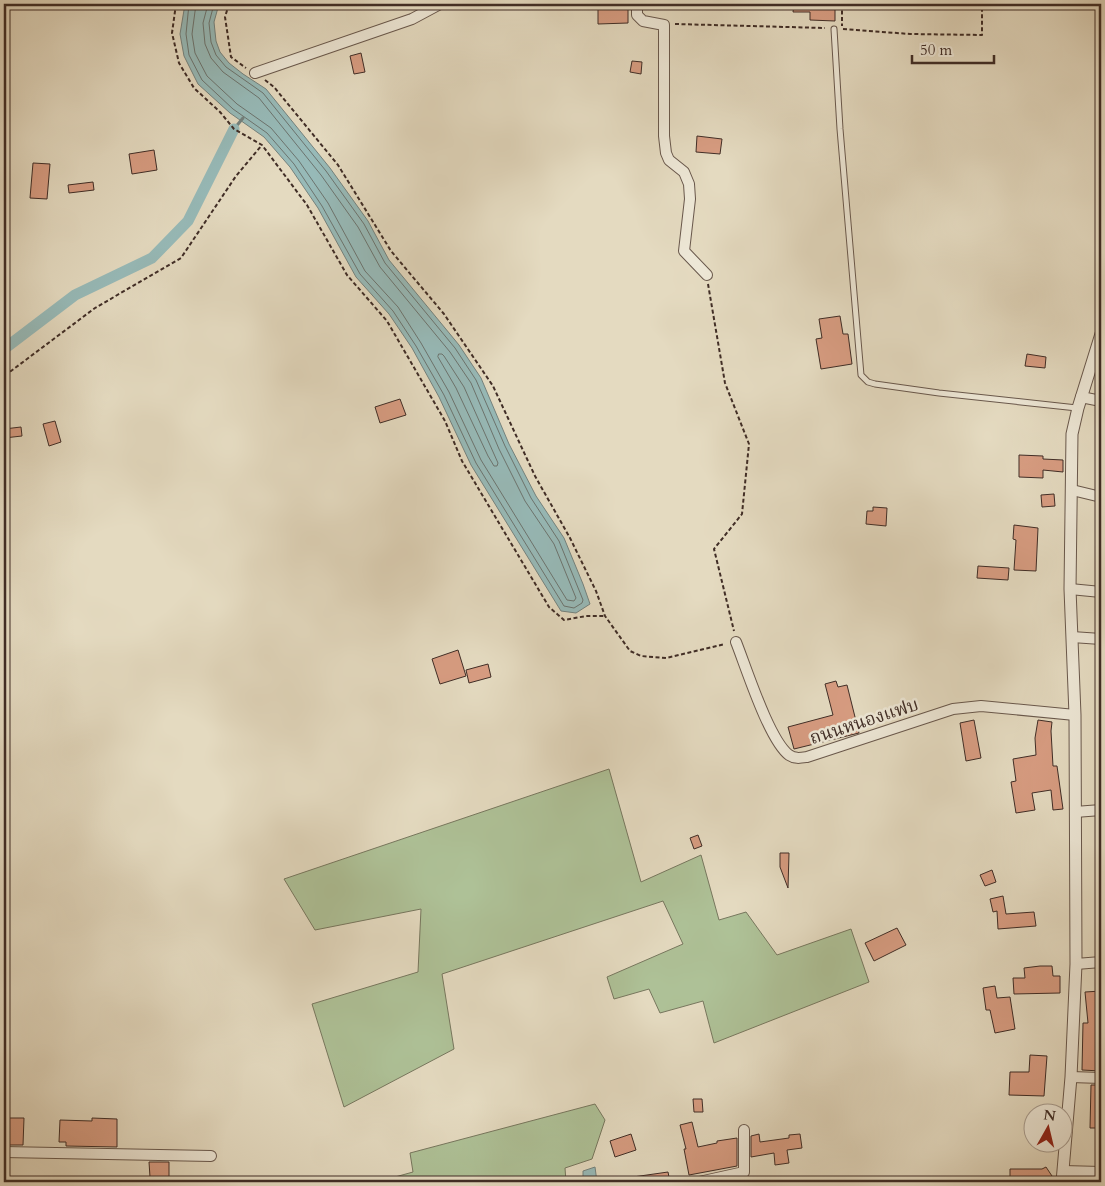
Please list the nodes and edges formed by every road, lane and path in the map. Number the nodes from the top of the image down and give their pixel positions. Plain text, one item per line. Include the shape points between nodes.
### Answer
1 (176, 4) edge
2 (229, 4) edge
3 (440, 4) edge
4 (637, 4) edge
5 (842, 4) edge
6 (834, 29) dead end
7 (842, 29) dead end
8 (255, 73) junction
9 (262, 146) junction
10 (707, 275) joint
11 (1101, 334) edge
12 (4, 374) edge
13 (1101, 401) edge
14 (1079, 403) junction
15 (1072, 490) junction
16 (1101, 497) edge
17 (1070, 589) junction
18 (1101, 592) edge
19 (605, 616) junction
20 (1072, 637) junction
21 (1101, 639) edge
22 (736, 642) junction
23 (1075, 715) junction
24 (1101, 810) edge
25 (1075, 812) junction
26 (1101, 962) edge
27 (1076, 964) junction
28 (1071, 1077) junction
29 (1101, 1078) edge
30 (744, 1130) dead end
31 (4, 1152) edge
32 (211, 1156) dead end
33 (1101, 1172) edge
34 (1062, 1177) edge
35 (699, 1182) edge

1 - 9 path via 172,33 179,63 194,88 234,128
2 - 8 path via 225,18 231,57
3 - 8 street via 412,19
4 - 10 street via 638,15 643,21 664,24 666,153 669,160 684,172 689,184 684,251
5 - 7 path
6 - 14 lane via 861,375 875,384 939,393
8 - 19 path via 274,86 338,165 391,251 444,314 493,386 535,476 596,591
9 - 12 path via 236,176 181,258 95,308
9 - 19 path via 307,205 347,275 387,322 445,421 462,461 549,607 564,620
10 - 22 path via 725,383 749,444 742,514 714,549
11 - 14 street
13 - 14 street
14 - 15 street via 1072,434
15 - 16 street
15 - 17 street
17 - 18 street
17 - 20 street
19 - 22 path via 630,650 641,656 666,658
20 - 21 street
20 - 23 street
22 - 23 street, ถนนหนองแฟบ via 775,739 796,759 953,709 981,706
23 - 25 street
24 - 25 street
25 - 27 street
26 - 27 street
27 - 28 street
28 - 29 street
28 - 34 street
30 - 35 street via 744,1172
31 - 32 street
33 - 34 street

